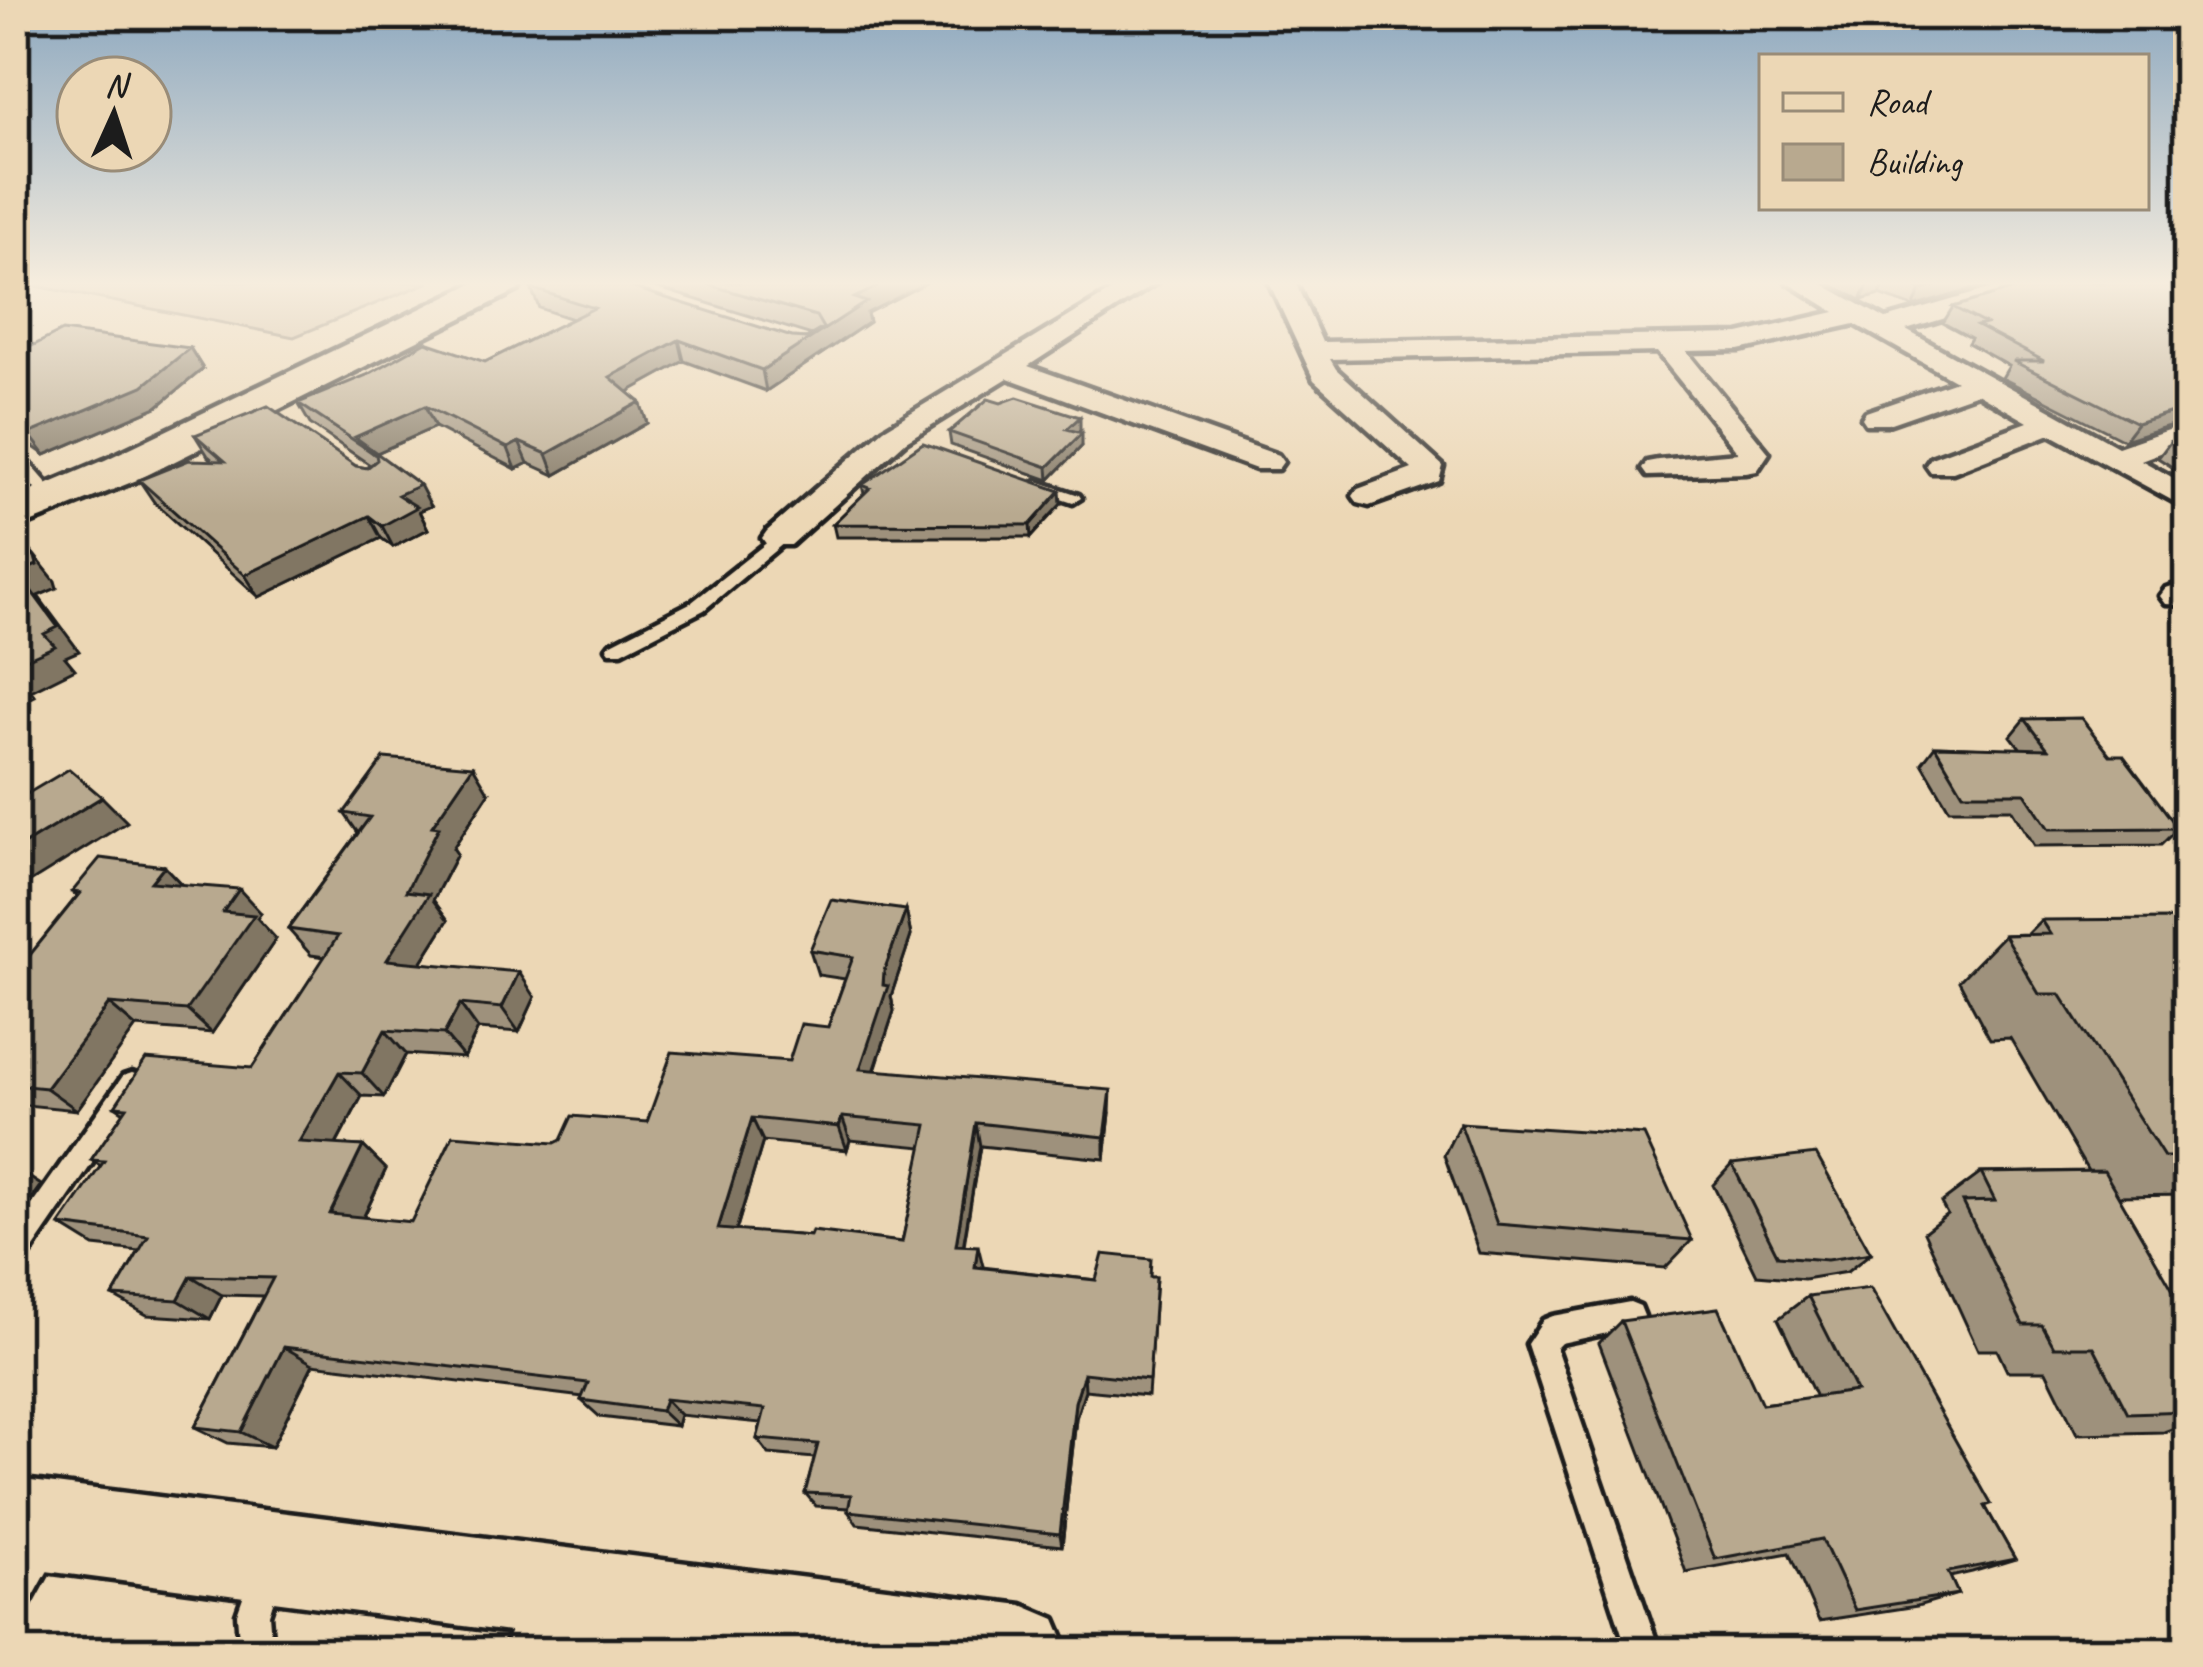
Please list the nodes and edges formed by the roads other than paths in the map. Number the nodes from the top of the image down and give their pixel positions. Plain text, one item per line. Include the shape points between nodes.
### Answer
1 (297, 360) edge
2 (358, 360) edge
3 (1012, 360) edge
4 (1317, 360) edge
5 (1678, 360) edge
6 (1940, 360) edge
7 (1002, 366) junction
8 (1980, 382) junction
9 (1877, 418) dead end
10 (2054, 423) junction
11 (2188, 432) edge
12 (2116, 458) junction
13 (1267, 462) dead end
14 (1942, 465) dead end
15 (1658, 469) dead end
16 (1012, 477) edge
17 (22, 488) edge
18 (1369, 496) dead end
19 (1073, 498) dead end
20 (2188, 499) edge
21 (779, 538) joint
22 (616, 647) dead end
23 (136, 1079) edge
24 (15, 1252) edge
25 (1630, 1316) edge
26 (29, 1550) edge
27 (272, 1556) junction
28 (566, 1624) edge
29 (884, 1643) edge
30 (256, 1652) edge
31 (1022, 1652) edge
32 (1644, 1652) edge

1 - 17 main road
2 - 17 main road via 268,407
3 - 7 street
4 - 18 street via 1427,466 1418,481
5 - 15 street via 1754,454 1731,468
6 - 8 street
7 - 13 street
7 - 21 street
8 - 9 street
8 - 10 street
10 - 12 street
10 - 14 street
11 - 12 street
12 - 20 street
16 - 19 lane
21 - 22 lane via 698,606
23 - 24 lane
25 - 32 lane via 1553,1330 1541,1344
26 - 27 main road
27 - 28 main road
27 - 30 lane via 253,1614
28 - 29 main road
29 - 31 main road

